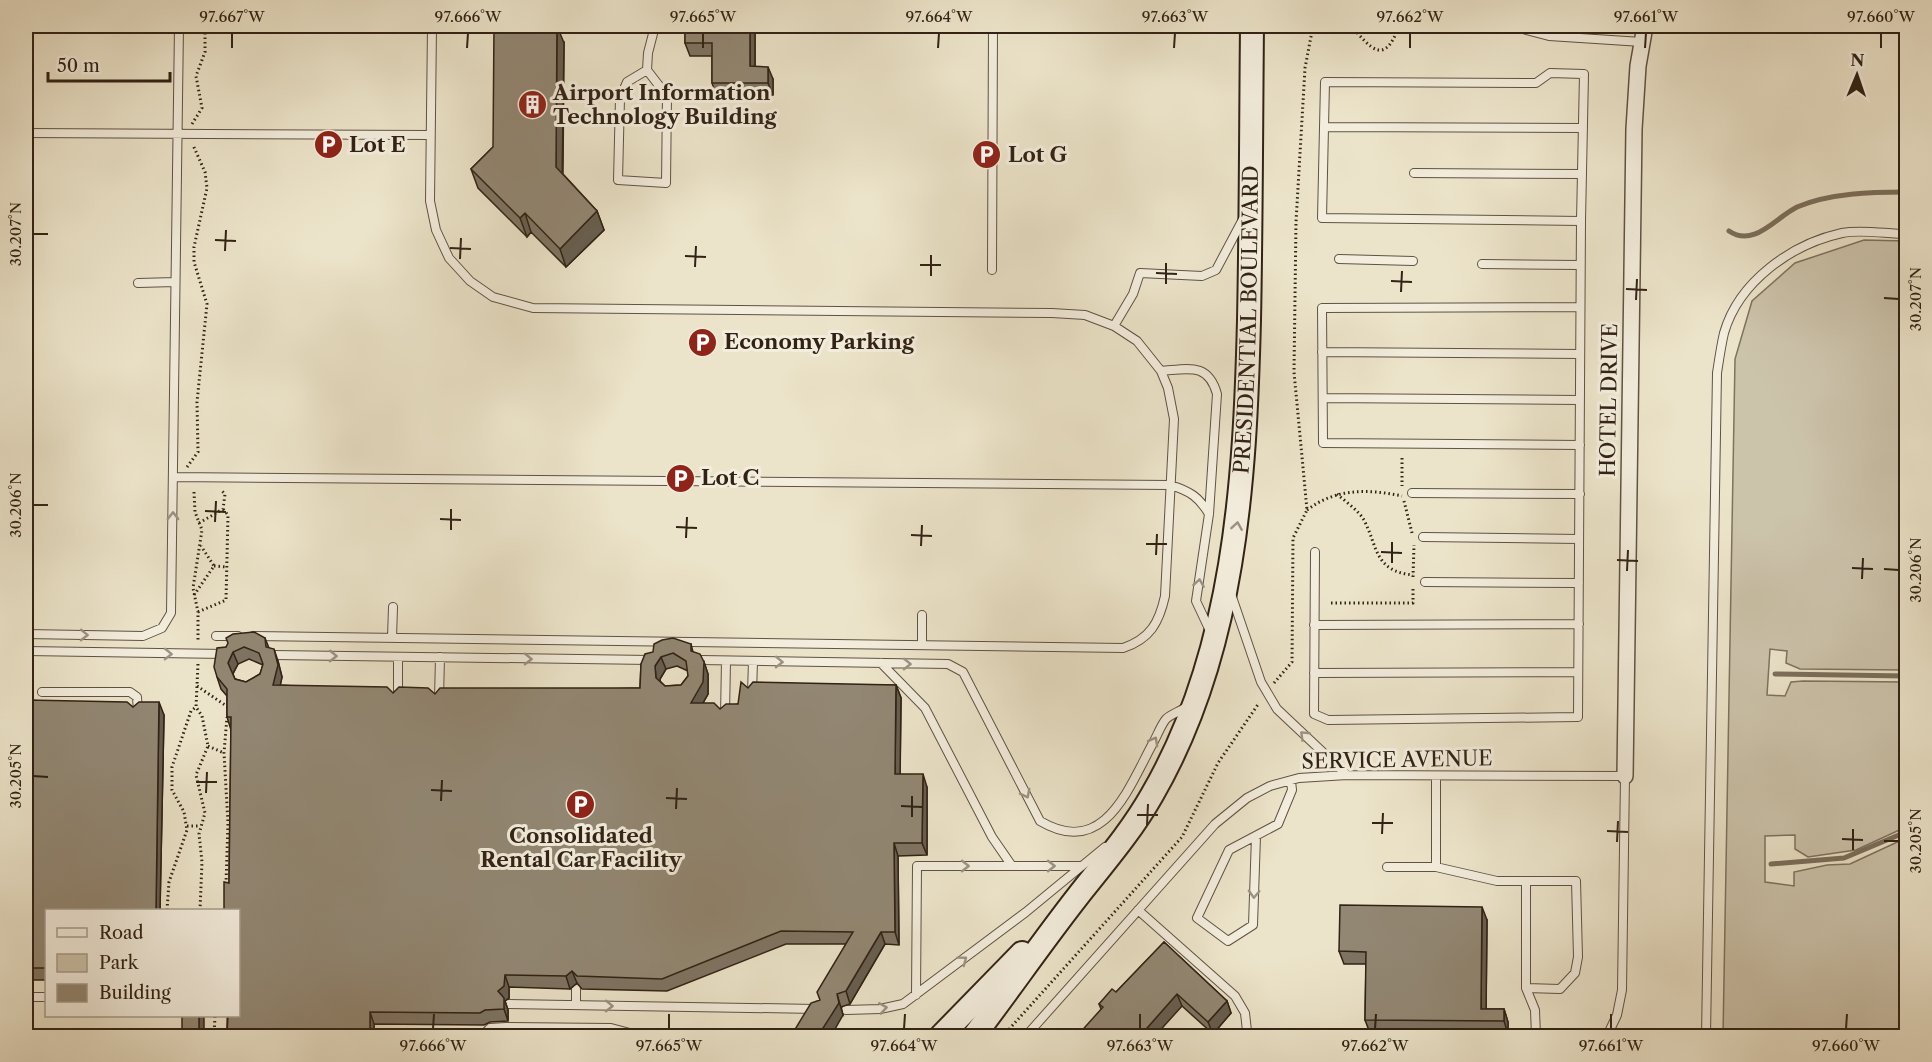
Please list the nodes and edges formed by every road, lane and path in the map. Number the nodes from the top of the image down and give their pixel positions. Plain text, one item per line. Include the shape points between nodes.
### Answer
1 (179, 26) edge
2 (205, 26) edge
3 (432, 26) edge
4 (655, 26) edge
5 (993, 26) edge
6 (1252, 26) edge
7 (1264, 26) edge
8 (1351, 26) edge
9 (1399, 26) edge
10 (1512, 26) edge
11 (1645, 26) edge
12 (1642, 42) junction
13 (647, 70) junction
14 (1251, 93) junction
15 (192, 123) dead end
16 (1324, 127) junction
17 (1583, 128) junction
18 (26, 133) edge
19 (178, 134) junction
20 (430, 135) junction
21 (192, 142) dead end
22 (1414, 173) dead end
23 (1582, 174) junction
24 (1251, 204) junction
25 (1581, 221) junction
26 (1906, 234) edge
27 (1340, 260) dead end
28 (1413, 261) dead end
29 (1482, 264) dead end
30 (1580, 266) junction
31 (992, 270) dead end
32 (176, 282) junction
33 (138, 283) dead end
34 (1580, 308) junction
35 (1114, 326) junction
36 (1322, 352) junction
37 (1580, 354) junction
38 (1161, 371) junction
39 (1323, 398) junction
40 (1580, 400) junction
41 (1580, 445) junction
42 (1402, 458) dead end
43 (187, 466) dead end
44 (173, 477) junction
45 (1170, 485) junction
46 (198, 488) dead end
47 (219, 489) dead end
48 (1412, 493) dead end
49 (1337, 494) junction
50 (1580, 494) junction
51 (1402, 496) junction
52 (223, 509) junction
53 (1307, 510) dead end
54 (1209, 514) junction
55 (199, 523) junction
56 (1423, 537) dead end
57 (1579, 539) junction
58 (200, 544) junction
59 (1315, 552) dead end
60 (214, 567) junction
61 (227, 567) junction
62 (1413, 575) junction
63 (1425, 582) dead end
64 (1579, 583) junction
65 (1227, 584) junction
66 (194, 595) junction
67 (1331, 603) dead end
68 (393, 607) dead end
69 (198, 612) junction
70 (922, 615) dead end
71 (1579, 624) junction
72 (1314, 625) junction
73 (26, 634) edge
74 (216, 636) dead end
75 (1213, 637) junction
76 (392, 638) junction
77 (198, 644) dead end
78 (922, 644) junction
79 (26, 651) edge
80 (227, 654) edge
81 (274, 655) edge
82 (398, 657) junction
83 (440, 657) junction
84 (654, 660) edge
85 (700, 660) edge
86 (198, 661) dead end
87 (726, 661) junction
88 (753, 661) junction
89 (881, 663) junction
90 (1578, 672) junction
91 (1314, 674) junction
92 (197, 686) junction
93 (763, 688) edge
94 (898, 691) edge
95 (42, 692) dead end
96 (909, 692) junction
97 (398, 700) edge
98 (440, 701) edge
99 (1193, 704) junction
100 (227, 706) junction
101 (196, 707) junction
102 (235, 710) edge
103 (138, 714) edge
104 (725, 716) edge
105 (208, 746) junction
106 (224, 753) junction
107 (1347, 775) junction
108 (1436, 776) junction
109 (1625, 776) junction
110 (1291, 781) junction
111 (1137, 818) junction
112 (228, 823) junction
113 (235, 823) edge
114 (187, 826) junction
115 (201, 826) junction
116 (1256, 836) junction
117 (1012, 866) junction
118 (1083, 866) junction
119 (1387, 867) dead end
120 (1436, 867) junction
121 (1526, 882) junction
122 (226, 890) edge
123 (1078, 897) junction
124 (167, 909) edge
125 (200, 909) edge
126 (1138, 910) junction
127 (1526, 988) junction
128 (576, 989) edge
129 (916, 995) junction
130 (26, 997) edge
131 (45, 997) edge
132 (976, 999) junction
133 (508, 1004) dead end
134 (576, 1005) junction
135 (819, 1010) edge
136 (846, 1010) dead end
137 (215, 1017) edge
138 (214, 1036) edge
139 (482, 1036) edge
140 (641, 1036) edge
141 (934, 1036) edge
142 (941, 1036) edge
143 (974, 1036) edge
144 (1026, 1036) edge
145 (1242, 1036) edge
146 (1536, 1036) edge
147 (1607, 1036) edge
148 (1706, 1036) edge

1 - 19 lane
2 - 15 path via 205,52 196,76 202,108
3 - 20 lane
4 - 13 lane
5 - 31 lane
6 - 14 main road, PRESIDENTIAL BOULEVARD
7 - 14 main road
8 - 9 path via 1371,49 1379,50 1387,49 1393,42
10 - 12 lane via 1549,36
11 - 12 street, HOTEL DRIVE
12 - 109 street, HOTEL DRIVE via 1634,129
13 - 13 lane via 627,82 620,98 618,180 666,183 667,96
14 - 24 main road, PRESIDENTIAL BOULEVARD
16 - 17 lane
16 - 17 lane via 1325,82 1536,83 1550,73 1584,74
16 - 25 lane via 1322,218
17 - 23 lane
18 - 19 lane
19 - 20 lane
19 - 32 lane
20 - 35 lane via 430,201 436,230 449,258 470,281 493,297 533,308 1052,313 1084,315
21 - 43 path via 205,172 207,189 194,262 207,304 197,402 198,452
22 - 23 lane
23 - 25 lane
24 - 35 lane via 1216,270 1202,276 1140,273
65 -> 24 main road, PRESIDENTIAL BOULEVARD via 1244,458
25 - 30 lane
26 - 148 lane via 1843,233 1788,254 1744,295 1725,331 1717,373
27 - 28 lane
29 - 30 lane
30 - 34 lane
32 - 33 lane
32 - 44 lane
34 - 36 lane via 1322,308
34 - 37 lane
35 - 38 lane via 1137,341
36 - 37 lane
36 - 39 lane
37 - 40 lane
38 - 45 lane via 1174,419
38 - 54 lane via 1192,369 1205,372 1213,381 1216,394
39 - 40 lane
39 - 41 lane via 1323,443
40 - 41 lane
41 - 50 lane
42 - 51 path
44 - 45 lane
73 -> 44 lane via 143,636 162,628 171,613
45 - 54 lane via 1189,491
45 - 78 lane via 1165,596 1160,617 1145,638 1123,648
46 - 55 path via 193,499
47 - 52 path via 225,494
48 - 50 lane
49 - 51 path via 1371,490
49 - 53 path
49 - 62 path via 1363,519 1380,561 1393,570
50 - 57 lane
51 - 62 path via 1413,538
52 - 55 path
52 - 61 path via 228,515
75 -> 54 lane via 1196,601
55 - 58 path
56 - 57 lane
57 - 64 lane
58 - 60 path
58 - 66 path
59 - 72 lane
60 - 61 path
60 - 66 path
61 - 69 path via 226,600
62 - 67 path via 1413,603
63 - 64 lane
64 - 71 lane
65 - 75 main road, PRESIDENTIAL BOULEVARD
107 -> 65 lane via 1277,709 1261,682
66 - 69 path
68 - 76 lane
69 - 77 path
70 - 78 lane
71 - 72 lane
71 - 90 lane
72 - 91 lane
74 - 76 lane
75 - 99 main road, PRESIDENTIAL BOULEVARD
76 - 78 lane
79 -> 80 lane
81 -> 82 lane
82 - 83 lane
82 - 97 lane
83 -> 84 lane
83 - 98 lane
85 - 87 lane
86 - 92 path
87 - 88 lane
87 - 104 lane
88 -> 89 lane
88 - 93 lane via 752,692
89 - 96 lane
89 -> 99 lane via 948,664 963,672 1040,821 1056,830 1080,833 1098,826 1117,808 1167,718
90 - 91 lane
90 - 91 lane via 1578,717 1328,720 1314,714
92 - 100 path
92 - 101 path
94 - 96 lane
95 - 103 lane via 130,692 137,698
96 - 117 lane via 925,708 992,837
99 - 111 main road, PRESIDENTIAL BOULEVARD via 1174,753
100 - 102 path
100 - 106 path
101 - 105 path via 202,716
101 - 114 path via 191,711 172,767 172,789
105 - 106 path
105 - 115 path via 196,776 205,813
106 - 112 path
107 - 108 lane, SERVICE AVENUE
107 - 110 lane, SERVICE AVENUE
108 - 109 lane, SERVICE AVENUE
108 - 120 lane
109 - 147 lane via 1622,990
110 - 116 lane via 1292,790 1278,824
110 - 126 lane, SERVICE AVENUE via 1269,786 1247,798 1215,824
111 - 118 lane
111 - 123 main road, PRESIDENTIAL BOULEVARD
112 - 113 path
112 - 122 path
114 - 115 path
114 - 124 path via 169,882
115 - 125 path
116 -> 116 lane via 1253,926 1228,941 1197,918 1229,850
117 -> 118 lane
129 -> 117 lane via 917,866
129 -> 118 lane
119 - 120 lane
120 - 121 lane via 1497,881
121 - 127 lane
121 - 127 lane via 1576,881 1578,957 1575,973 1560,989
123 - 132 main road, PRESIDENTIAL BOULEVARD
123 - 143 main road, PRESIDENTIAL BOULEVARD
126 - 144 lane, SERVICE AVENUE
126 - 145 lane via 1235,996 1245,1013 1247,1031
127 - 146 lane via 1535,1010
128 - 134 lane
136 -> 129 lane via 880,1010 903,1004
130 - 131 lane
132 - 141 lane
132 - 142 main road, PRESIDENTIAL BOULEVARD
133 - 134 lane
134 -> 135 lane
137 - 138 path
139 - 140 lane via 490,1028 506,1027 611,1028

